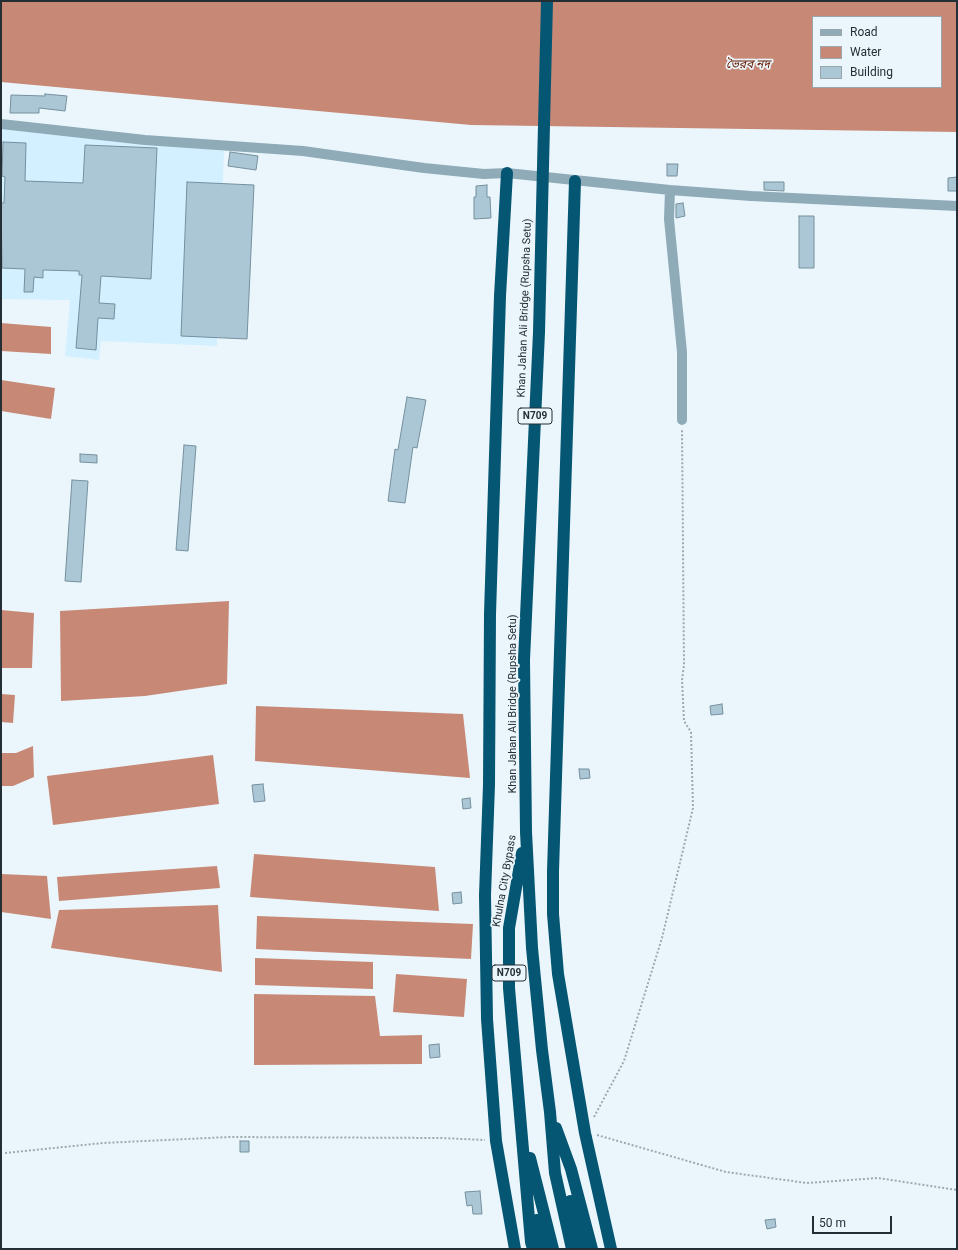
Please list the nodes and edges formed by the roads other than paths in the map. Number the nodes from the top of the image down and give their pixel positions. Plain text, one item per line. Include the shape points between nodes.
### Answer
1 (547, 1) edge
2 (1, 124) edge
3 (507, 173) junction
4 (575, 181) junction
5 (670, 190) junction
6 (957, 206) edge
7 (682, 420) road end
8 (526, 832) junction
9 (550, 1112) junction
10 (520, 1116) junction
11 (514, 1249) edge
12 (525, 1249) edge
13 (533, 1249) edge
14 (542, 1249) edge
15 (553, 1249) edge
16 (564, 1249) edge
17 (572, 1249) edge
18 (581, 1249) edge
19 (592, 1249) edge
20 (611, 1249) edge

1 - 8 highway, Khan Jahan Ali Bridge (Rupsha Setu) / N709 via 539,332 524,660
2 - 3 street via 145,140 303,151 439,170 484,174
3 - 4 street
3 - 11 highway via 500,296 490,606 489,785 485,895 487,1019 496,1141
4 - 5 street
4 - 20 highway via 553,914 558,974
5 - 6 street
5 - 7 street via 669,219 682,352
8 - 9 highway, Khulna City Bypass / N709 via 532,948
8 - 10 highway, Khulna City Bypass / N709 via 509,928 509,988
9 - 16 highway, Khulna City Bypass / N709 via 549,1174
9 - 17 highway, Khulna City Bypass / N709 via 555,1173
9 - 18 highway, Khulna City Bypass / N709
9 - 19 highway, Khulna City Bypass / N709 via 571,1169
10 - 12 highway, Khulna City Bypass / N709 via 520,1181
10 - 13 highway, Khulna City Bypass / N709
10 - 14 highway, Khulna City Bypass / N709
10 - 15 highway, Khulna City Bypass / N709

